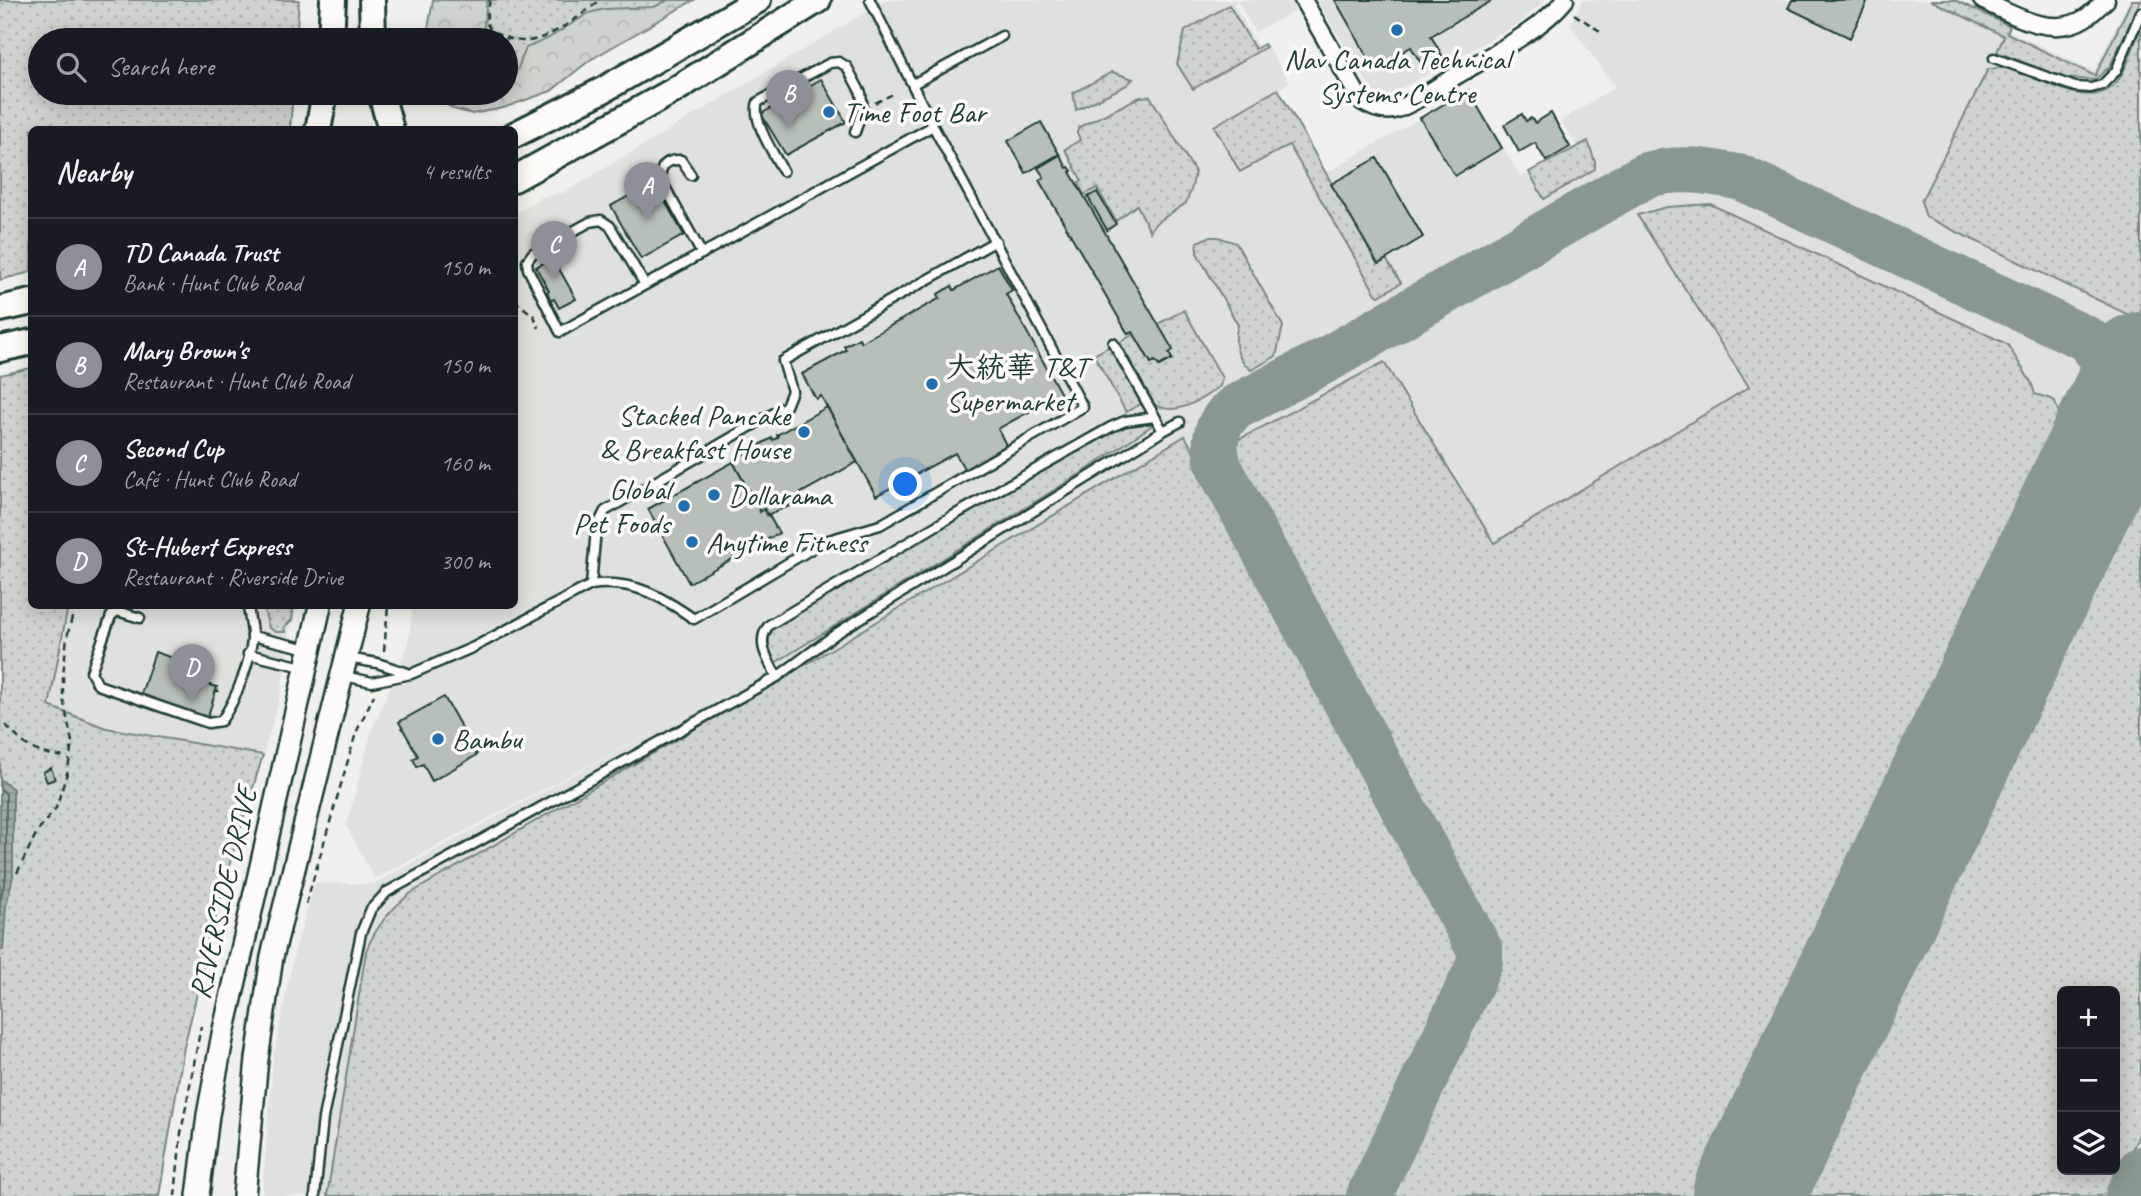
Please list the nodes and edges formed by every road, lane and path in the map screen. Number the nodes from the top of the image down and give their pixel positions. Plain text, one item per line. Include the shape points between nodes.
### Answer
1 (333, 0) edge
2 (372, 0) edge
3 (490, 0) edge
4 (600, 0) edge
5 (758, 0) edge
6 (818, 0) edge
7 (870, 0) edge
8 (1303, 0) edge
9 (1982, 0) edge
10 (2106, 0) edge
11 (1569, 6) edge
12 (2141, 12) edge
13 (332, 28) edge
14 (373, 28) edge
15 (489, 28) edge
16 (1600, 31) dead end
17 (1002, 36) dead end
18 (518, 40) edge
19 (1994, 58) dead end
20 (912, 84) junction
21 (892, 94) dead end
22 (323, 105) edge
23 (331, 105) edge
24 (373, 105) edge
25 (384, 105) edge
26 (863, 110) junction
27 (319, 126) edge
28 (332, 126) edge
29 (373, 126) edge
30 (390, 126) edge
31 (933, 126) junction
32 (855, 132) dead end
33 (518, 133) edge
34 (783, 171) dead end
35 (691, 174) dead end
36 (518, 177) edge
37 (996, 241) junction
38 (702, 254) junction
39 (645, 285) junction
40 (28, 303) edge
41 (518, 303) edge
42 (0, 309) edge
43 (539, 328) dead end
44 (1113, 342) dead end
45 (28, 343) edge
46 (0, 349) edge
47 (1155, 416) junction
48 (1180, 422) dead end
49 (1163, 431) junction
50 (591, 585) junction
51 (74, 609) edge
52 (248, 609) edge
53 (319, 609) edge
54 (358, 609) edge
55 (140, 618) dead end
56 (252, 636) junction
57 (248, 654) junction
58 (309, 659) junction
59 (345, 667) junction
60 (411, 674) junction
61 (777, 677) junction
62 (373, 701) dead end
63 (6, 725) dead end
64 (68, 757) junction
65 (17, 873) dead end
66 (305, 908) dead end
67 (201, 1026) dead end
68 (175, 1196) edge
69 (198, 1196) edge
70 (244, 1196) edge
71 (315, 1196) edge

1 - 13 main road
2 - 14 main road
3 - 15 path
4 - 18 path via 556,30 533,40
5 - 33 main road via 603,90
6 - 36 main road via 673,91
7 - 20 lane
8 - 11 street via 1361,101 1389,111
9 - 10 street via 2054,28 2084,19
11 - 16 path
12 - 19 lane via 2116,71 2102,85 2075,88
17 - 20 lane
20 - 31 lane
21 - 26 path
22 - 27 main road
23 - 28 main road
24 - 29 main road
25 - 30 main road
26 - 32 lane
26 - 34 lane via 861,93 847,67 839,62 758,102 758,121
31 - 37 lane
31 - 38 lane
35 - 38 lane via 681,160 672,159 660,172
37 - 50 lane via 783,361 792,391 786,406 605,511 596,529
37 - 50 lane via 1083,407 880,525 825,541 694,619 663,597 610,582
38 - 39 lane
39 - 39 lane via 560,332 527,261 533,253 601,220 610,226
40 - 42 main road
41 - 43 path via 534,316
44 - 47 lane
45 - 46 main road
47 - 49 lane
47 - 61 lane via 1111,426 769,625 763,647
48 - 49 lane
49 - 61 lane via 837,633
50 - 60 lane via 474,647
51 - 64 path via 63,676 72,742
52 - 56 lane
53 - 58 main road, RIVERSIDE DRIVE
54 - 59 main road, RIVERSIDE DRIVE
55 - 57 lane via 122,611 111,616 91,672 99,685 208,723 221,721 233,705
56 - 57 lane
56 - 58 lane
57 - 58 lane
58 - 59 main road
58 - 69 main road, RIVERSIDE DRIVE via 223,1034
59 - 60 lane via 377,663
59 - 60 lane via 372,682
59 - 70 main road, RIVERSIDE DRIVE via 272,957
61 - 71 lane via 378,900 361,933 355,960 323,1118
62 - 66 path via 356,733
63 - 64 path via 21,742 44,755
64 - 65 path via 56,808 37,832
67 - 68 path via 181,1133

